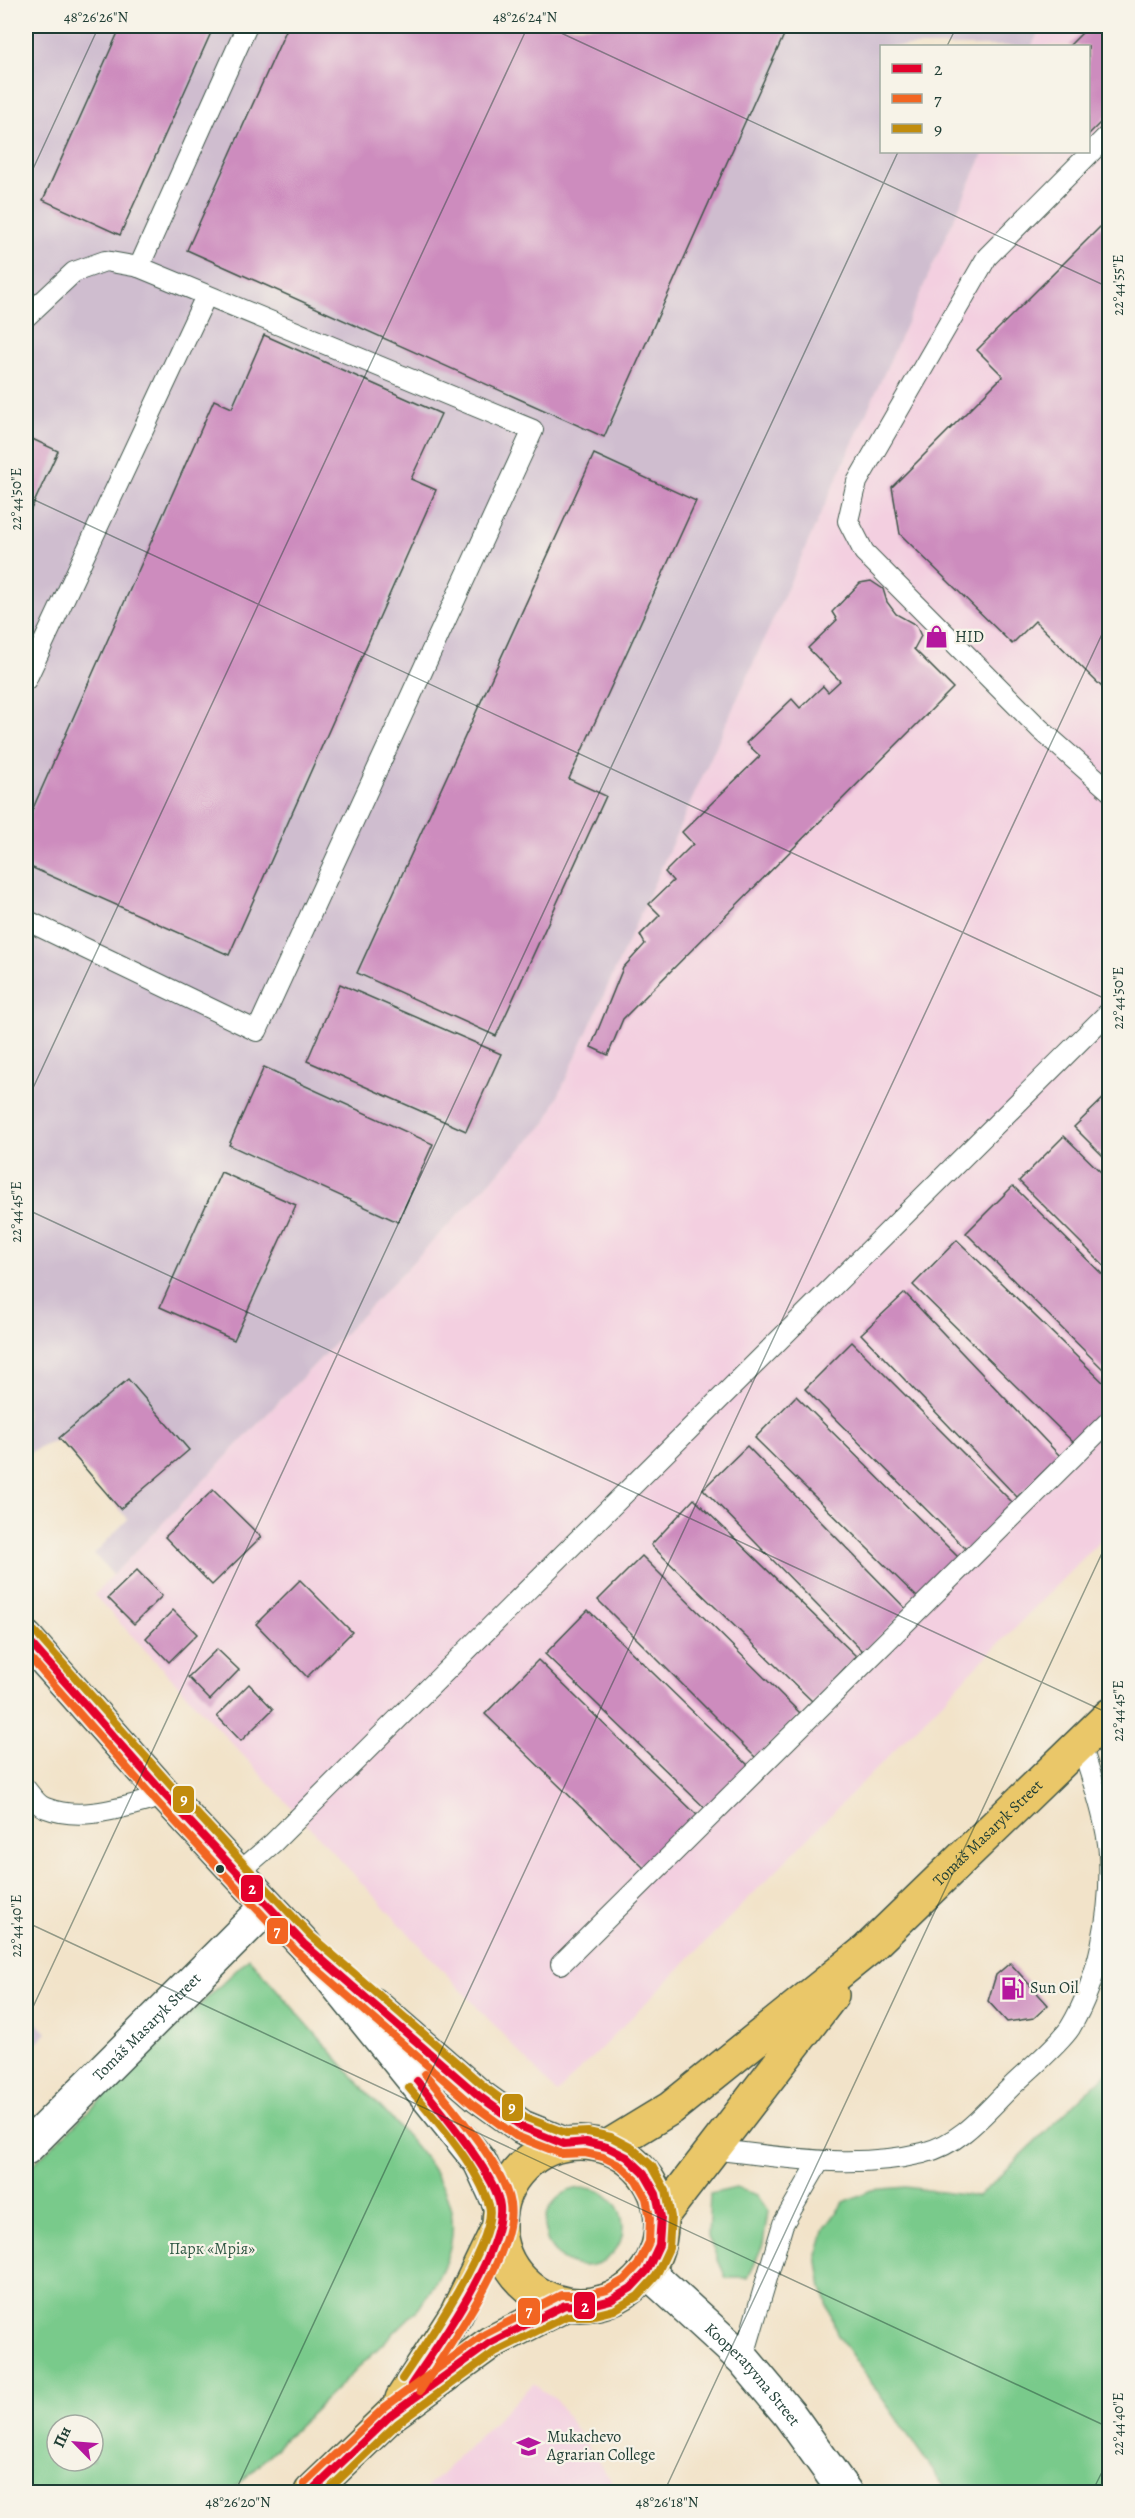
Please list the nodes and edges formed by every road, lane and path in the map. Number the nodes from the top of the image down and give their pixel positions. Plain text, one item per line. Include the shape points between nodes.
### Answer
1 (247, 26) edge
2 (1110, 133) edge
3 (139, 267) junction
4 (206, 296) junction
5 (26, 317) edge
6 (26, 680) edge
7 (1110, 791) edge
8 (26, 920) edge
9 (1110, 1011) edge
10 (1110, 1420) edge
11 (26, 1638) edge
12 (1110, 1715) edge
13 (1081, 1744) junction
14 (26, 1789) edge
15 (166, 1796) junction
16 (238, 1873) junction
17 (268, 1906) junction
18 (304, 1944) junction
19 (867, 1950) junction
20 (561, 1964) dead end
21 (564, 2144) junction
22 (608, 2147) junction
23 (26, 2148) edge
24 (712, 2149) junction
25 (819, 2162) junction
26 (499, 2217) junction
27 (661, 2217) junction
28 (647, 2271) junction
29 (565, 2305) junction
30 (743, 2359) junction
31 (391, 2415) junction
32 (311, 2493) edge
33 (845, 2493) edge

1 - 3 lane
2 - 7 lane via 987,257 857,482 848,521 864,552 1040,729
3 - 4 lane
3 - 5 lane via 105,261 74,272
4 - 6 lane
4 - 8 lane via 532,429 257,1031
9 - 16 lane via 290,1827
10 - 20 lane
11 - 15 street
12 - 13 main road, Tomáš Masaryk Street
13 - 19 main road, Tomáš Masaryk Street
13 - 25 lane via 1109,1852 1108,1907 1093,1981 1069,2030 958,2139 925,2153 890,2159
14 - 15 lane via 44,1808 78,1814
15 - 16 street
16 - 17 street
17 - 18 street
17 - 23 street, Tomáš Masaryk Street
18 - 21 street via 479,2096 522,2127
18 - 26 street via 480,2162
19 - 22 main road, Tomáš Masaryk Street via 671,2108
19 - 24 main road, Tomáš Masaryk Street
21 - 22 main road via 586,2142
21 - 26 main road via 530,2159 516,2172
22 - 27 main road via 627,2157 644,2173 656,2194
24 - 25 lane
24 - 27 main road, Tomáš Masaryk Street
25 - 30 lane via 783,2224
26 - 29 main road via 502,2252 512,2270 544,2298
26 - 31 main road via 456,2315
27 - 28 main road via 659,2245
28 - 29 main road via 631,2288 611,2300 588,2306
28 - 30 street, Kooperatyvna Street
29 - 31 main road via 490,2343
30 - 33 street, Kooperatyvna Street via 789,2414
31 - 32 main road

